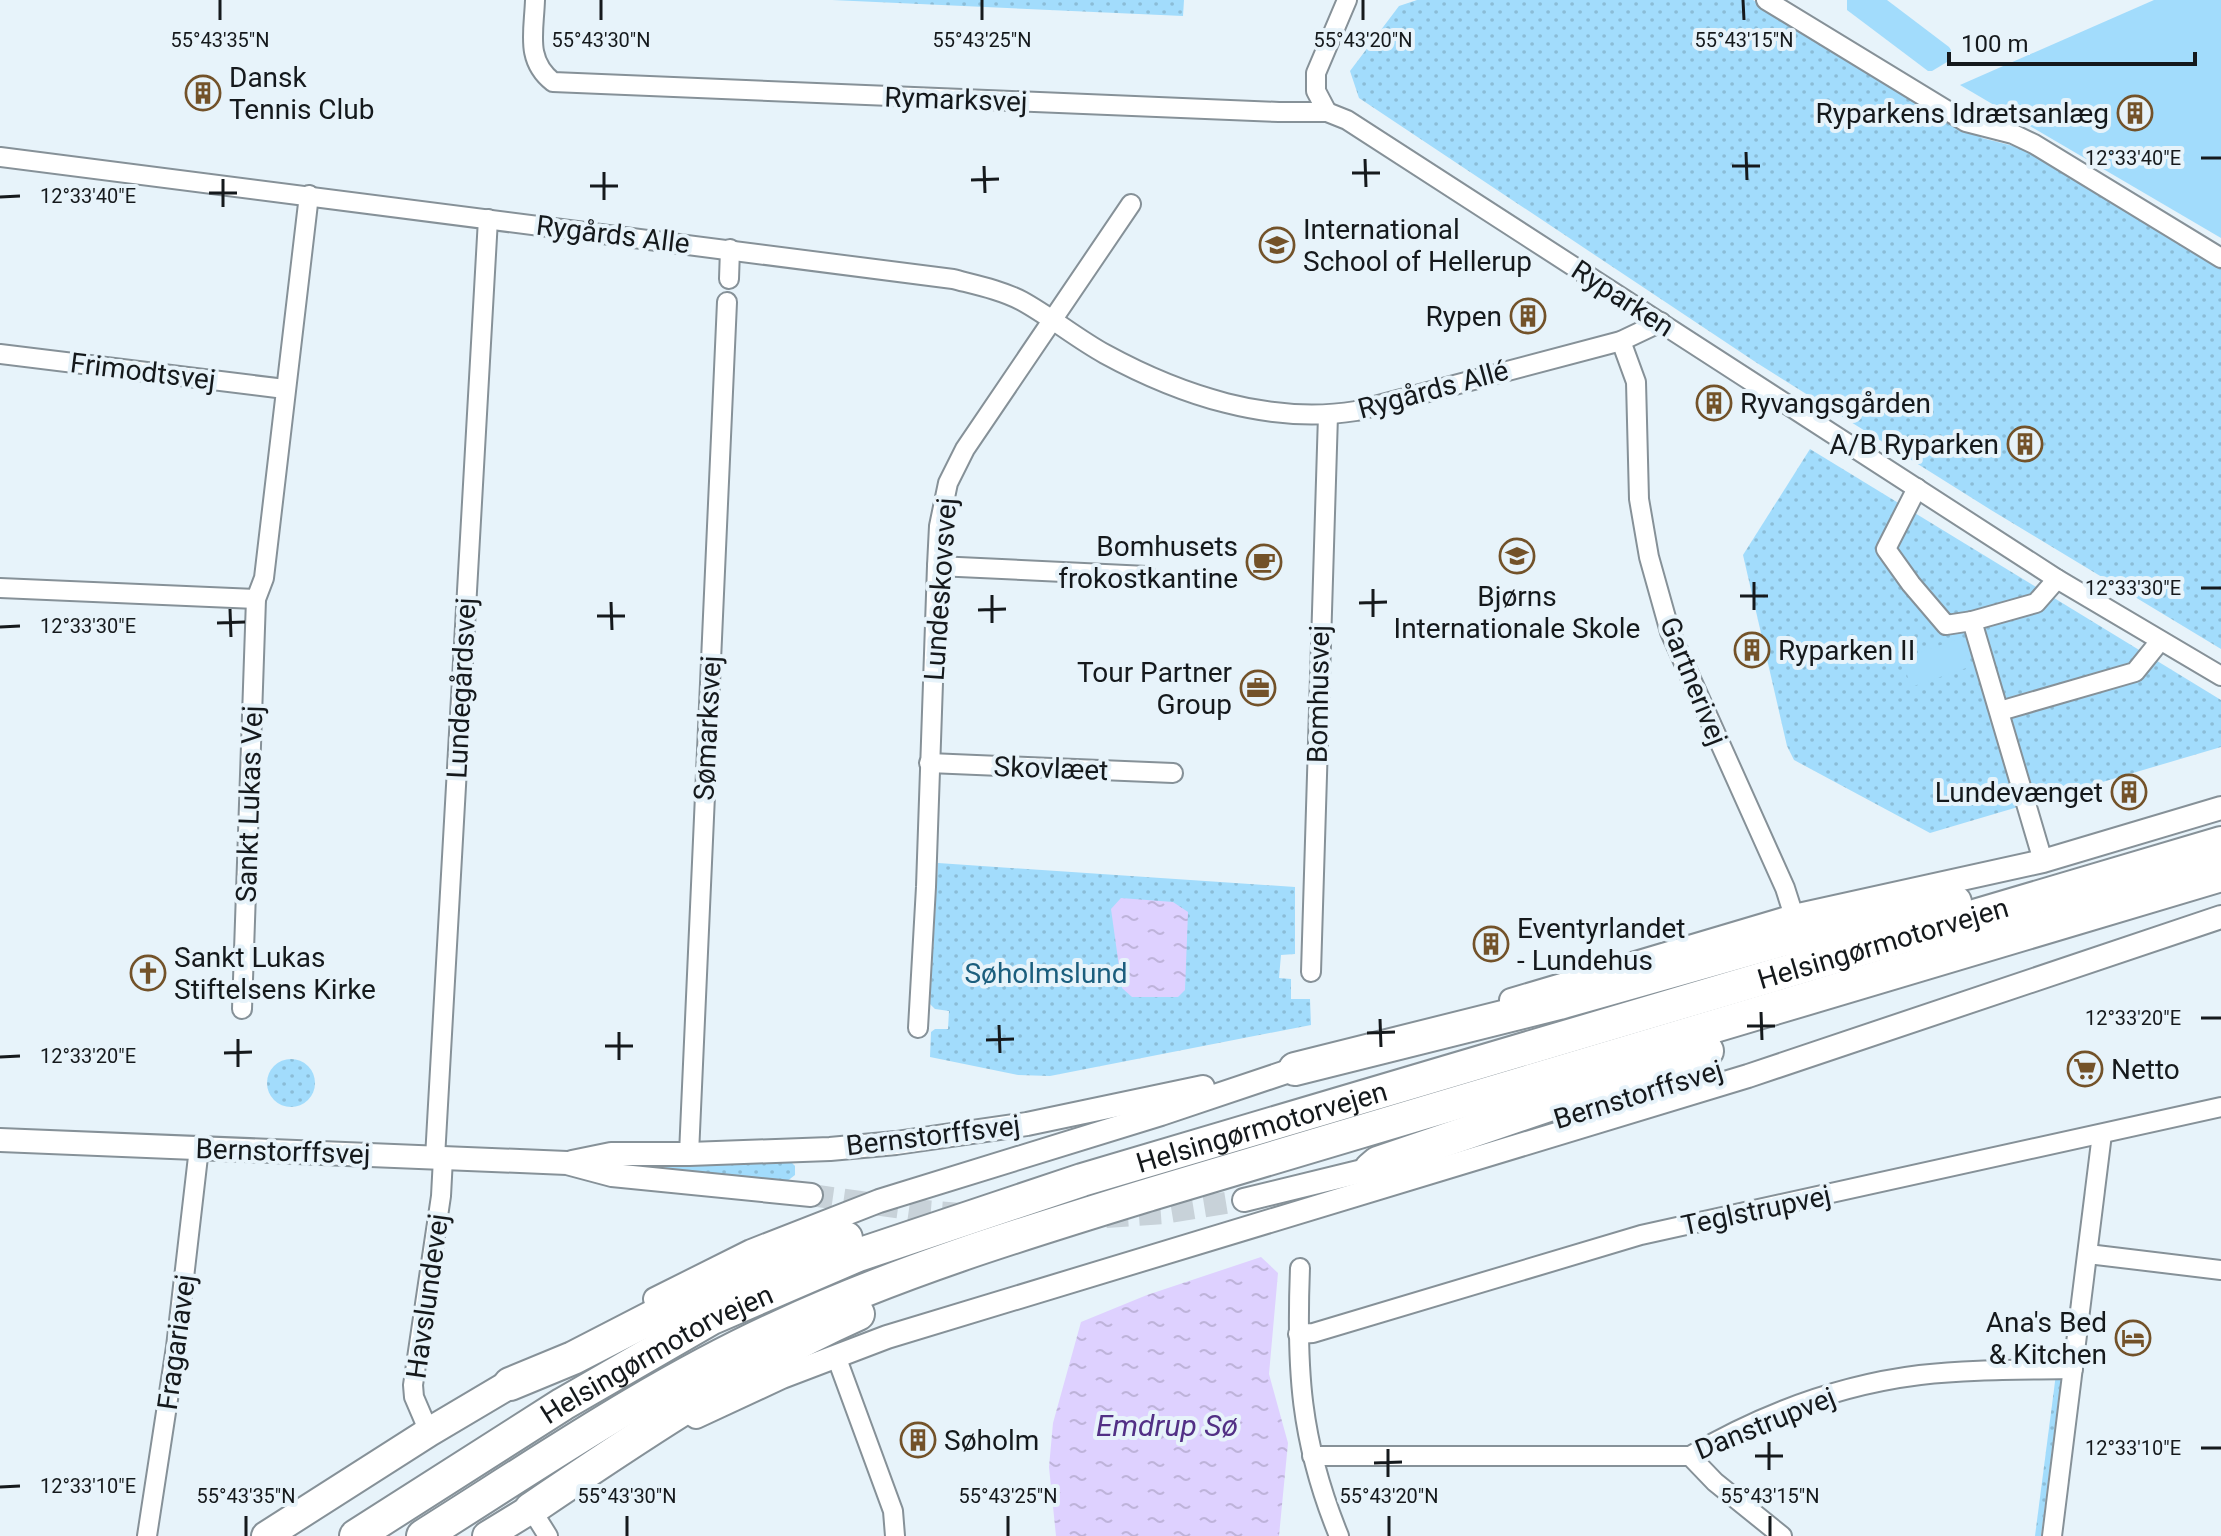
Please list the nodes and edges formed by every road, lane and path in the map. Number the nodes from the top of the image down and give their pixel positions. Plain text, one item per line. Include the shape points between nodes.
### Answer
1 (535, 0) edge
2 (1347, 0) edge
3 (1766, 0) edge
4 (1327, 112) junction
5 (0, 157) edge
6 (309, 195) junction
7 (1131, 204) dead end
8 (488, 219) junction
9 (730, 249) junction
10 (2221, 258) edge
11 (729, 279) dead end
12 (727, 302) dead end
13 (1053, 320) junction
14 (1661, 322) junction
15 (1621, 341) junction
16 (0, 354) edge
17 (285, 389) junction
18 (1201, 396) joint
19 (1328, 415) junction
20 (1917, 488) junction
21 (937, 566) junction
22 (1147, 576) dead end
23 (2057, 579) junction
24 (0, 588) edge
25 (256, 599) junction
26 (1972, 621) junction
27 (2160, 641) junction
28 (2221, 676) edge
29 (2000, 711) junction
30 (929, 763) junction
31 (1173, 773) dead end
32 (2221, 808) edge
33 (2221, 843) edge
34 (2043, 861) junction
35 (2221, 875) edge
36 (2112, 876) junction
37 (1794, 916) junction
38 (2221, 917) edge
39 (1903, 971) junction
40 (1311, 972) dead end
41 (2033, 980) junction
42 (242, 1009) dead end
43 (918, 1028) dead end
44 (1295, 1069) junction
45 (2221, 1107) edge
46 (2102, 1134) junction
47 (0, 1140) edge
48 (1197, 1146) junction
49 (199, 1148) junction
50 (689, 1154) junction
51 (439, 1158) junction
52 (567, 1163) junction
53 (1371, 1169) junction
54 (1151, 1194) junction
55 (811, 1195) tunnel mouth
56 (1244, 1200) tunnel mouth
57 (2088, 1254) junction
58 (1300, 1268) dead end
59 (2221, 1270) edge
60 (1298, 1334) junction
61 (836, 1356) junction
62 (2073, 1369) junction
63 (510, 1384) junction
64 (429, 1432) junction
65 (1312, 1456) junction
66 (1690, 1456) junction
67 (531, 1509) junction
68 (147, 1536) edge
69 (266, 1536) edge
70 (356, 1536) edge
71 (423, 1536) edge
72 (487, 1536) edge
73 (548, 1536) edge
74 (895, 1536) edge
75 (1339, 1536) edge
76 (1782, 1536) edge
77 (2052, 1536) edge

1 - 4 street, Rymarksvej via 533,56 541,73 553,82
2 - 4 street via 1316,73 1316,91
3 - 10 street via 1966,122 2034,144
4 - 14 street, Ryparken
5 - 6 street, Rygårds Alle
6 - 8 street, Rygårds Alle
6 - 17 street, Sankt Lukas Vej
7 - 13 street, Lundeskovsvej
8 - 9 street, Rygårds Alle
8 - 51 street, Lundegårdsvej
9 - 11 street
9 - 13 street, Rygårds Alle via 953,279 1020,300
12 - 50 street, Sømarksvej
13 - 18 street, Rygårds Alle via 1104,353
13 - 21 street, Lundeskovsvej via 985,416 948,483
14 - 15 street, Rygårds Allé
14 - 20 street, Ryparken
15 - 19 street, Rygårds Allé
15 - 37 street, Gartnerivej via 1636,382 1639,499 1670,632
16 - 17 street, Frimodtsvej
17 - 25 street, Sankt Lukas Vej via 264,578
18 - 19 street, Rygårds Allé via 1255,409
19 - 40 street, Bomhusvej
20 - 23 street, Ryparken
20 - 26 street via 1886,549 1946,625
21 - 22 street
21 - 30 street, Lundeskovsvej
23 - 26 street via 2036,603
23 - 27 street, Ryparken
24 - 25 street
25 - 42 street, Sankt Lukas Vej
26 - 29 street
27 - 28 street, Ryparken
27 - 29 street via 2135,672
29 - 34 street
30 - 31 street, Skovlæet
30 - 43 street, Lundeskovsvej
32 - 34 street
33 - 36 highway, Helsingørmotorvejen
34 - 37 street
35 - 39 highway, Helsingørmotorvejen
36 - 44 highway via 1836,927
36 - 48 highway, Helsingørmotorvejen
37 - 44 street
38 - 41 street
39 - 53 highway via 1776,1028
39 - 54 highway, Helsingørmotorvejen
41 - 53 street, Bernstorffsvej via 1380,1173
41 - 61 street via 1748,1076
44 - 50 street, Bernstorffsvej via 963,1134 830,1149
44 - 63 street via 930,1184 796,1232 611,1321
45 - 46 street, Teglstrupvej
46 - 57 street
46 - 60 street, Teglstrupvej via 1641,1235
47 - 49 street, Bernstorffsvej
48 - 63 highway via 962,1199 895,1220 672,1307
48 - 70 highway, Helsingørmotorvejen via 858,1255 712,1318 563,1404
49 - 51 street, Bernstorffsvej
49 - 68 street, Fragariavej
50 - 52 street, Bernstorffsvej via 611,1154
51 - 52 street, Bernstorffsvej
51 - 64 street, Havslundevej via 441,1196 413,1385
52 - 55 street, Bernstorffsvej via 612,1175
53 - 56 street, Bernstorffsvej
54 - 67 highway via 855,1316 786,1350 667,1418
54 - 71 highway, Helsingørmotorvejen via 912,1271 777,1328 645,1397
57 - 59 street
57 - 62 street
58 - 60 street
60 - 65 street via 1301,1400
61 - 67 street via 674,1428
61 - 74 street via 893,1511
62 - 66 street, Danstrupvej via 1920,1375 1842,1390 1725,1436
62 - 77 street
63 - 64 main road
64 - 69 main road
65 - 66 street, Danstrupvej
65 - 75 street
66 - 76 street
67 - 72 main road
67 - 73 street

